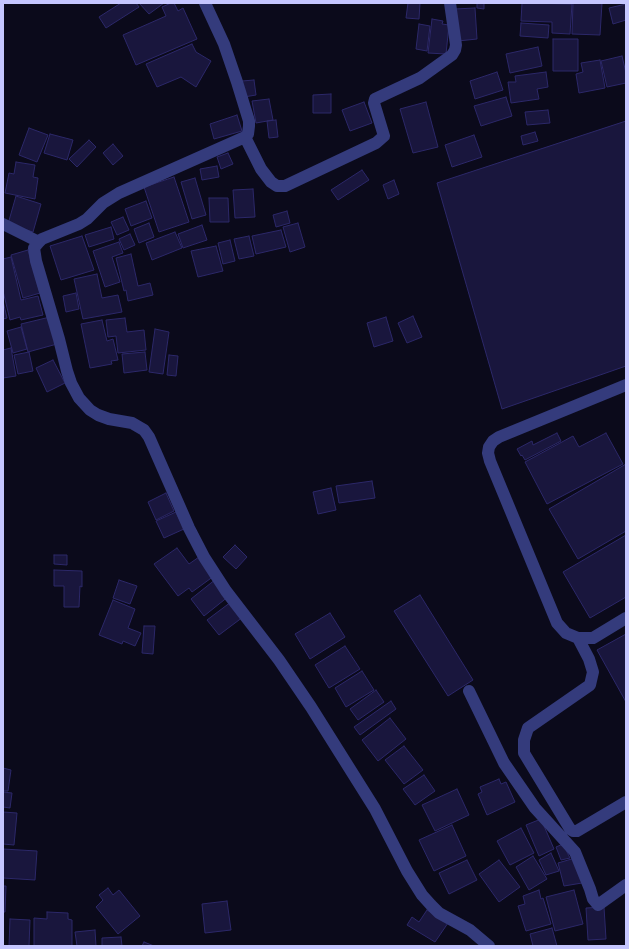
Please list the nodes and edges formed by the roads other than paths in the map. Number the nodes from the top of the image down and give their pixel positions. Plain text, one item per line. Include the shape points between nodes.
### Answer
1 (205, 3) edge
2 (450, 3) edge
3 (245, 137) junction
4 (3, 224) edge
5 (39, 242) junction
6 (626, 385) edge
7 (626, 618) edge
8 (578, 638) junction
9 (469, 691) dead end
10 (626, 802) edge
11 (626, 885) edge
12 (489, 946) edge

1 - 3 street via 224,44 245,107 249,126
2 - 3 street via 455,50 452,55 420,78 375,99 384,136 376,143 285,186 277,186 261,169
3 - 5 street via 119,193 79,224
4 - 5 street
5 - 12 street via 34,248 36,261 69,377 79,398 98,415 132,423 144,430 204,557 311,707 375,809 422,895 430,906 470,930
6 - 8 street via 499,437 492,441 489,447 490,461 557,624 566,633
7 - 8 street via 593,638
8 - 10 street via 593,672 590,685 528,728 524,740 524,753 573,831
9 - 11 street via 504,763 535,808 574,852 598,905

